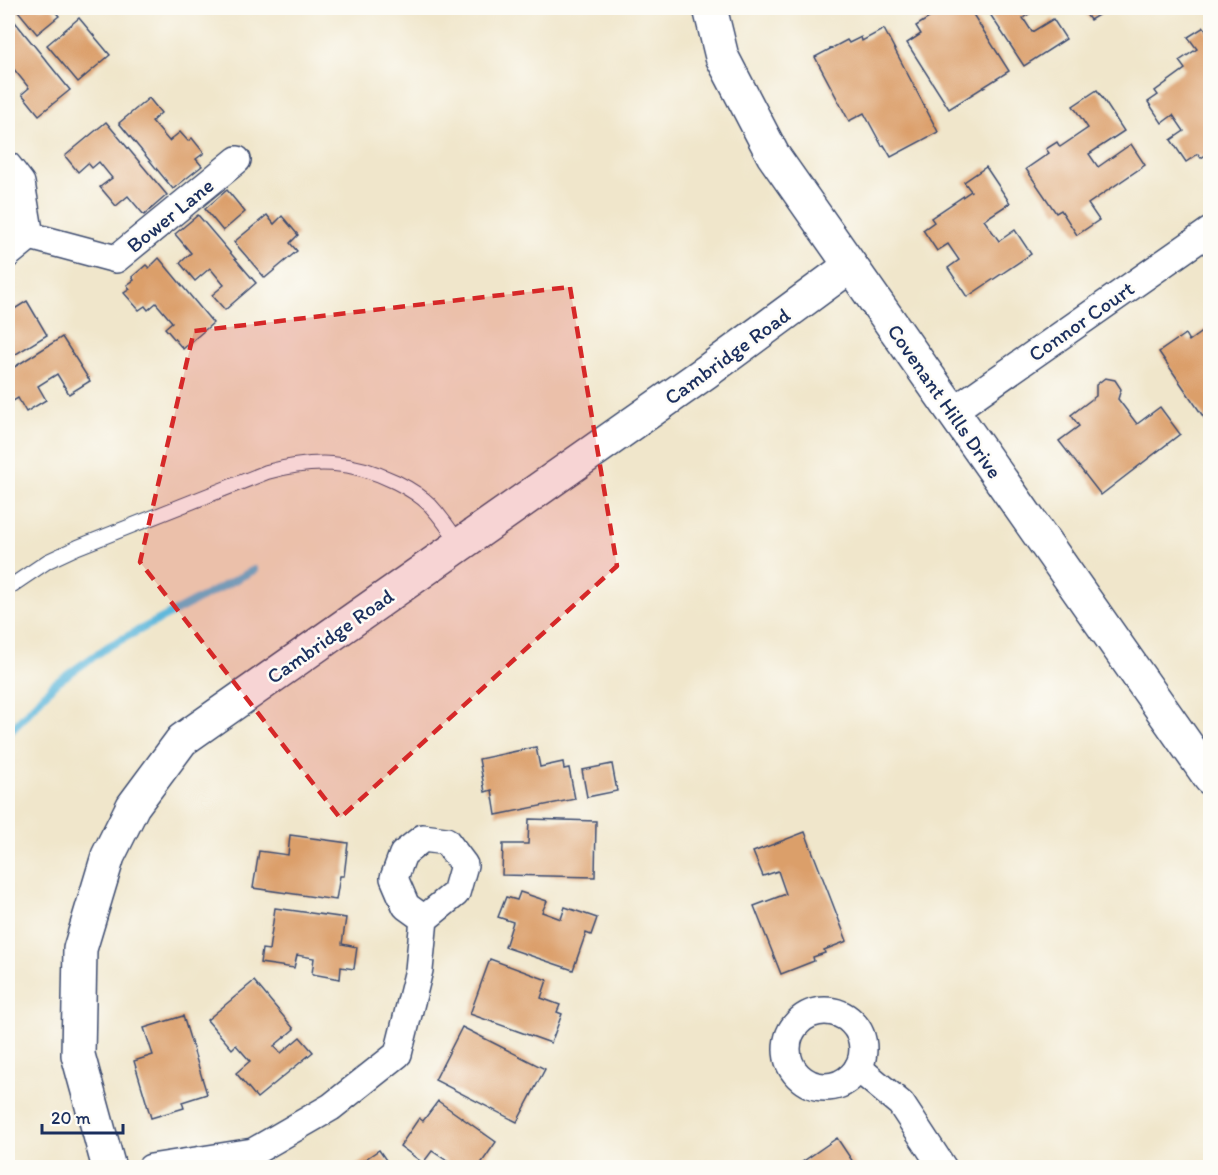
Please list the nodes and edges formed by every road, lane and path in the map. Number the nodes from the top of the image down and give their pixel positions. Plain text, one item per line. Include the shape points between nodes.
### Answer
1 (710, 8) edge
2 (237, 160) dead end
3 (8, 166) edge
4 (1210, 231) edge
5 (30, 236) junction
6 (8, 254) edge
7 (850, 266) junction
8 (952, 411) junction
9 (460, 545) junction
10 (8, 588) edge
11 (1210, 778) edge
12 (423, 919) dead end
13 (858, 1068) dead end
14 (109, 1167) edge
15 (151, 1167) edge
16 (943, 1167) edge

1 - 7 street, Covenant Hills Drive via 722,57 772,155
2 - 5 street, Bower Lane via 116,259
3 - 5 street via 21,183
4 - 8 street, Connor Court
5 - 6 street
7 - 8 street, Covenant Hills Drive
7 - 9 street, Cambridge Road
8 - 11 street, Covenant Hills Drive
9 - 10 lane via 429,503 388,478 349,465 295,465 267,472 78,547 48,561
9 - 14 street, Cambridge Road via 182,740 133,806 108,856 81,949 78,1055
12 - 15 street via 419,970 398,1054 331,1107 253,1152
13 - 16 street via 900,1104

